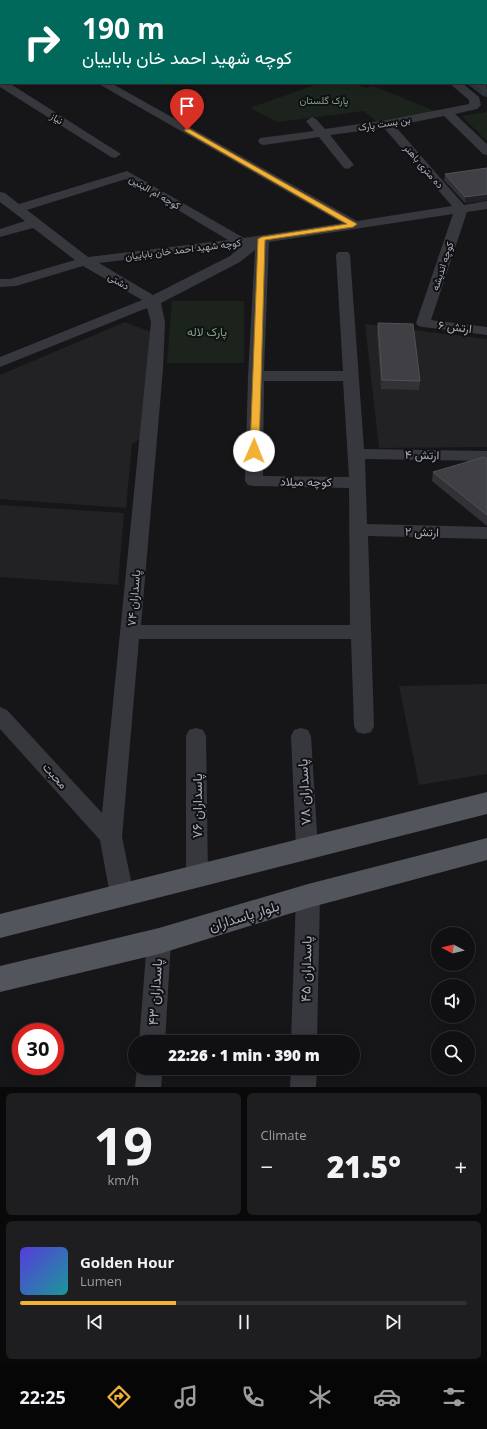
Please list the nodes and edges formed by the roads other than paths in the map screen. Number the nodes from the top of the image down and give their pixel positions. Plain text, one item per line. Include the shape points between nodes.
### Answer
1 (0, 0) edge
2 (4, 0) edge
3 (3, 84) edge
4 (105, 84) edge
5 (456, 84) edge
6 (446, 112) junction
7 (312, 121) dead end
8 (386, 124) junction
9 (322, 133) junction
10 (264, 141) dead end
11 (487, 151) edge
12 (115, 154) dead end
13 (348, 165) dead end
14 (0, 196) edge
15 (487, 205) edge
16 (17, 209) junction
17 (461, 209) junction
18 (34, 222) junction
19 (353, 224) junction
20 (0, 233) edge
21 (262, 239) junction
22 (242, 242) junction
23 (343, 256) dead end
24 (85, 261) junction
25 (0, 283) edge
26 (152, 301) junction
27 (423, 323) joint
28 (487, 331) edge
29 (0, 362) edge
30 (256, 376) junction
31 (352, 376) junction
32 (357, 454) junction
33 (487, 456) edge
34 (358, 483) junction
35 (358, 530) junction
36 (487, 533) edge
37 (130, 632) junction
38 (360, 632) junction
39 (0, 715) edge
40 (364, 726) dead end
41 (196, 736) dead end
42 (301, 736) dead end
43 (487, 803) edge
44 (111, 837) junction
45 (307, 848) junction
46 (487, 849) edge
47 (197, 876) junction
48 (122, 894) junction
49 (308, 896) junction
50 (0, 926) edge
51 (159, 941) junction
52 (0, 979) edge
53 (152, 1035) edge
54 (304, 1035) edge
55 (149, 1075) edge
56 (304, 1075) edge
57 (148, 1087) edge
58 (303, 1087) edge

1 - 2 main road
3 - 12 street, نیاز
4 - 19 street
5 - 6 street, بن بست پارک via 475,99 475,105 468,109
6 - 8 street, بن بست پارک
6 - 11 street
7 - 9 street
8 - 9 street, بن بست پارک
8 - 17 street, ده متری باهنر
9 - 10 street, بن بست پارک
9 - 13 street
14 - 16 street, دشتی
15 - 17 street, کوچه شهید احمد خان باباییان
16 - 18 street, دشتی
16 - 22 street, کوچه ام البنین via 127,175
17 - 19 street, کوچه شهید احمد خان باباییان
17 - 27 street, کوچه اندیشه
18 - 20 street
18 - 24 street, دشتی
19 - 21 street, کوچه شهید احمد خان باباییان
21 - 22 street, کوچه شهید احمد خان باباییان
21 - 26 street via 235,259
21 - 30 street, کوچه میلاد
22 - 24 street, کوچه شهید احمد خان باباییان
23 - 31 street
24 - 25 street, کوچه شهید احمد خان باباییان via 11,283
24 - 26 street, دشتی
26 - 29 street
26 - 37 street, پاسداران ۷۴ via 158,322 155,369
27 - 28 street, ارتش ۶
30 - 31 street
30 - 34 street, کوچه میلاد via 254,482
31 - 32 street
32 - 33 street, ارتش ۴
32 - 34 street
34 - 35 street
35 - 36 street, ارتش ۲
35 - 38 street
37 - 38 street
37 - 44 street, پاسداران ۷۴
38 - 40 street
39 - 44 street, محبت
41 - 47 street, پاسداران ۷۶
42 - 45 street, پاسداران ۷۸
43 - 45 main road
44 - 48 street, پاسداران ۷۴
45 - 47 main road
46 - 49 main road, بلوار پاسداران
47 - 48 main road
48 - 50 main road
49 - 51 main road, بلوار پاسداران
49 - 54 street, پاسداران ۴۵
51 - 52 main road, بلوار پاسداران
51 - 53 street, پاسداران ۴۳
55 - 57 street
56 - 58 street

